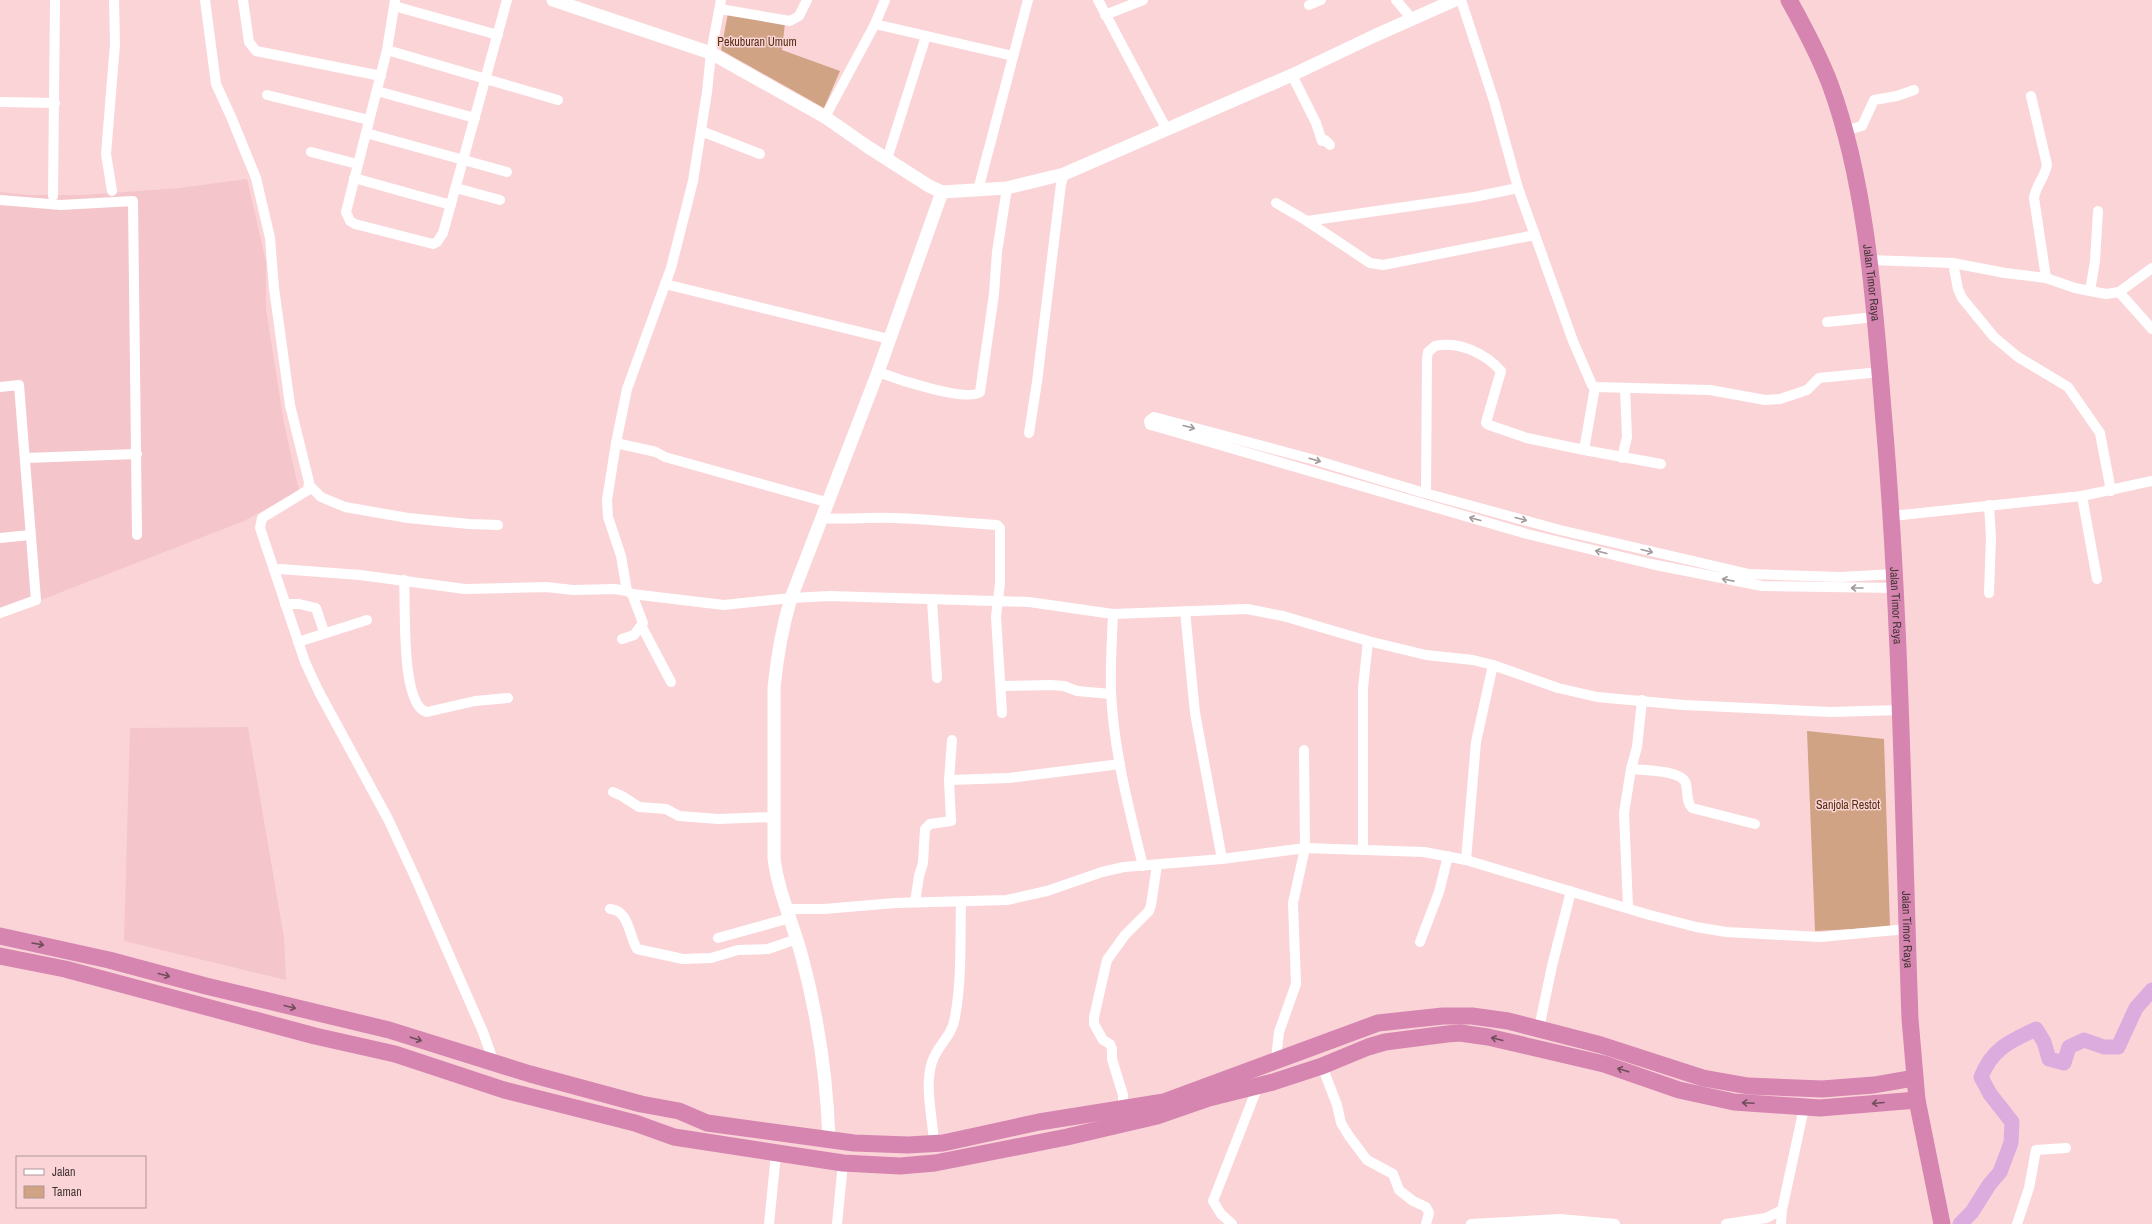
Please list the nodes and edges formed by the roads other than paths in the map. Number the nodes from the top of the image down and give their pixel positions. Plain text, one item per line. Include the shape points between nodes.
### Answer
1 (55, 0) edge
2 (114, 0) edge
3 (205, 0) edge
4 (243, 0) edge
5 (507, 0) edge
6 (553, 0) edge
7 (806, 0) edge
8 (885, 0) edge
9 (1028, 0) edge
10 (1098, 0) edge
11 (1143, 0) edge
12 (1321, 0) edge
13 (1396, 0) edge
14 (1455, 0) edge
15 (1461, 0) edge
16 (1789, 0) edge
17 (395, 3) edge
18 (721, 4) edge
19 (1309, 5) dead end
20 (1105, 15) junction
21 (1412, 19) junction
22 (875, 24) junction
23 (498, 35) junction
24 (926, 36) junction
25 (387, 50) junction
26 (711, 53) junction
27 (1013, 56) junction
28 (1292, 75) junction
29 (381, 76) junction
30 (486, 78) junction
31 (1914, 90) dead end
32 (377, 91) junction
33 (267, 95) dead end
34 (2032, 96) dead end
35 (558, 100) dead end
36 (0, 102) edge
37 (55, 102) junction
38 (825, 117) junction
39 (475, 118) junction
40 (369, 120) junction
41 (1167, 130) junction
42 (1844, 130) junction
43 (701, 132) junction
44 (366, 133) junction
45 (1330, 145) dead end
46 (311, 152) dead end
47 (760, 154) dead end
48 (887, 158) junction
49 (463, 160) junction
50 (357, 164) junction
51 (507, 172) dead end
52 (1064, 174) junction
53 (354, 178) junction
54 (456, 188) junction
55 (1008, 188) junction
56 (1518, 188) junction
57 (978, 190) junction
58 (112, 191) dead end
59 (942, 192) junction
60 (53, 196) dead end
61 (0, 200) edge
62 (500, 200) dead end
63 (1276, 203) dead end
64 (451, 205) junction
65 (2098, 211) dead end
66 (1307, 221) junction
67 (1535, 235) junction
68 (1869, 260) junction
69 (1953, 263) junction
70 (2152, 268) edge
71 (2046, 278) junction
72 (665, 284) junction
73 (2090, 291) junction
74 (2119, 292) junction
75 (1875, 317) junction
76 (1827, 322) dead end
77 (2152, 329) edge
78 (889, 339) junction
79 (878, 372) junction
80 (1880, 372) junction
81 (0, 387) edge
82 (1595, 387) junction
83 (1625, 388) junction
84 (1029, 433) dead end
85 (616, 442) junction
86 (1584, 450) junction
87 (137, 454) junction
88 (25, 458) junction
89 (1622, 458) junction
90 (1661, 464) dead end
91 (2152, 481) edge
92 (310, 486) junction
93 (2111, 491) junction
94 (1426, 494) junction
95 (2082, 496) junction
96 (826, 502) junction
97 (1989, 505) junction
98 (1892, 516) junction
99 (821, 518) junction
100 (498, 525) dead end
101 (1560, 530) junction
102 (30, 535) junction
103 (137, 536) dead end
104 (0, 538) edge
105 (1558, 541) junction
106 (275, 571) junction
107 (2097, 579) dead end
108 (404, 580) junction
109 (1896, 581) junction
110 (1989, 592) dead end
111 (630, 593) junction
112 (791, 598) junction
113 (932, 600) junction
114 (997, 601) junction
115 (285, 604) junction
116 (1185, 611) junction
117 (0, 613) edge
118 (1113, 614) junction
119 (367, 620) dead end
120 (642, 627) junction
121 (324, 632) junction
122 (622, 639) dead end
123 (1368, 641) junction
124 (298, 642) junction
125 (1493, 665) junction
126 (938, 678) dead end
127 (671, 682) dead end
128 (1000, 686) junction
129 (1111, 694) junction
130 (508, 698) dead end
131 (1642, 700) junction
132 (1900, 710) junction
133 (1002, 713) dead end
134 (952, 740) dead end
135 (1304, 750) dead end
136 (1120, 764) junction
137 (1631, 769) junction
138 (949, 780) junction
139 (613, 792) dead end
140 (774, 818) junction
141 (1755, 824) dead end
142 (1306, 848) junction
143 (1363, 850) junction
144 (1448, 856) junction
145 (1222, 859) junction
146 (1466, 860) junction
147 (1157, 865) junction
148 (1143, 866) junction
149 (1571, 891) junction
150 (915, 902) junction
151 (961, 902) junction
152 (1628, 908) junction
153 (610, 909) dead end
154 (788, 914) junction
155 (1907, 929) junction
156 (0, 936) edge
157 (718, 938) dead end
158 (797, 939) junction
159 (1420, 942) dead end
160 (0, 956) edge
161 (206, 986) junction
162 (201, 1006) junction
163 (1410, 1019) junction
164 (1539, 1028) junction
165 (1412, 1038) junction
166 (1272, 1061) junction
167 (494, 1063) junction
168 (1322, 1066) junction
169 (1689, 1074) junction
170 (539, 1077) junction
171 (1914, 1078) junction
172 (1266, 1084) junction
173 (1684, 1092) junction
174 (532, 1098) junction
175 (1917, 1100) junction
176 (1123, 1108) junction
177 (1804, 1108) junction
178 (986, 1135) junction
179 (829, 1140) junction
180 (934, 1144) junction
181 (2066, 1148) dead end
182 (991, 1153) junction
183 (776, 1154) junction
184 (843, 1163) junction
185 (1782, 1210) junction
186 (769, 1224) edge
187 (837, 1224) edge
188 (1232, 1224) edge
189 (1426, 1224) edge
190 (1471, 1224) edge
191 (1615, 1224) edge
192 (1726, 1224) edge
193 (1782, 1224) edge
194 (1942, 1224) edge
195 (2017, 1224) edge

1 - 37 street
2 - 58 street via 115,44 106,154
3 - 92 street via 216,84 256,178 270,238 290,405
4 - 29 street via 249,42 256,51
5 - 23 street
6 - 26 street
7 - 18 street via 799,16 790,21
8 - 22 street
9 - 27 street
10 - 20 street
11 - 20 street
12 - 19 street
13 - 21 street
14 - 21 street
15 - 56 street via 1494,101
16 - 42 highway, Jalan Timor Raya via 1829,83
17 - 23 street
17 - 25 street
18 - 26 street
20 - 41 street
21 - 28 street
22 - 24 street
22 - 38 street
23 - 30 street
24 - 27 street
24 - 48 street
25 - 29 street
25 - 30 street
26 - 38 street
26 - 43 street
27 - 57 street
28 - 41 street
28 - 45 street via 1316,122 1322,141 1325,140
29 - 32 street
30 - 35 street
30 - 39 street
31 - 42 street via 1874,100 1862,126
32 - 39 street
32 - 40 street
33 - 40 street
34 - 71 street via 2047,165 2034,198
36 - 37 street
37 - 60 street
38 - 48 street
39 - 49 street
40 - 44 street
41 - 52 street
42 - 68 highway, Jalan Timor Raya
43 - 47 street
43 - 72 street via 692,182
44 - 49 street
44 - 50 street
46 - 50 street
48 - 59 street
49 - 51 street
49 - 54 street
50 - 53 street
52 - 55 street
52 - 84 street via 1060,184
53 - 64 street
53 - 64 street via 346,208 347,216 355,224 433,244 443,233
54 - 62 street
54 - 64 street
55 - 57 street
55 - 79 street via 997,252 994,294 980,392 966,395 934,390
56 - 66 street via 1474,197
56 - 67 street
57 - 59 street
59 - 78 street
61 - 87 street via 61,205 133,201
63 - 66 street
65 - 73 street
66 - 67 street via 1370,263 1383,265
67 - 82 street via 1573,341 1590,383
68 - 69 street
68 - 75 highway, Jalan Timor Raya
69 - 71 street
69 - 93 street via 1962,298 1994,336 2018,357 2068,387 2074,394 2100,433
70 - 74 street
71 - 73 street
72 - 78 street
72 - 85 street via 627,389
73 - 74 street via 2106,294
74 - 77 street
75 - 76 street
75 - 80 highway, Jalan Timor Raya
78 - 79 street
79 - 96 street
80 - 83 street via 1819,378 1807,390 1780,399 1765,400 1710,390
80 - 98 highway, Jalan Timor Raya
81 - 88 street via 20,385
82 - 83 street
82 - 86 street
83 - 89 street via 1627,437
85 - 96 street
85 - 111 street via 607,500 608,517
86 - 89 street
86 - 94 street via 1527,438 1488,424 1487,418 1501,371 1463,346 1435,346 1428,352 1427,358
87 - 88 street
87 - 103 street
88 - 102 street
89 - 90 street
91 - 93 street
92 - 100 street via 322,497 345,507 408,518
92 - 106 street via 300,496 262,518 260,522
93 - 95 street
94 -> 101 street
105 -> 94 street via 1166,430 1150,425 1149,421 1154,417 1315,460
95 - 97 street
95 - 107 street
96 - 99 street
97 - 98 street
97 - 110 street
98 - 109 highway, Jalan Timor Raya
99 - 112 street
99 - 114 street via 918,518 997,525 1000,528 1000,583
101 - 105 street
101 -> 109 street via 1750,574
102 - 104 street
102 - 117 street via 36,600
109 -> 105 street via 1774,587 1651,564
106 - 108 street via 280,569
106 - 115 street
108 - 111 street via 465,589 546,587 572,590 615,589
108 - 130 street via 408,677 412,697 421,710 427,712 475,701
109 - 132 highway, Jalan Timor Raya
111 - 112 street via 724,606
111 - 120 street via 643,623
112 - 113 street via 830,596
112 - 140 street via 782,628 775,681
113 - 114 street
113 - 126 street
114 - 118 street via 1029,602
114 - 128 street
115 - 121 street via 316,608
115 - 124 street
116 - 118 street
116 - 123 street via 1233,608 1257,610
116 - 145 street via 1195,713
118 - 129 street
119 - 121 street
120 - 122 street via 634,635
120 - 127 street
121 - 124 street
123 - 125 street via 1426,655
123 - 143 street via 1363,688
124 - 167 street via 319,692 388,819 434,918
125 - 131 street via 1573,692 1597,697
125 - 146 street via 1476,742
128 - 129 street via 1051,685 1077,691
128 - 133 street
129 - 136 street
131 - 132 street via 1684,705 1831,712
131 - 137 street via 1637,747
132 - 155 highway, Jalan Timor Raya
134 - 138 street
135 - 142 street
136 - 138 street via 1009,778
136 - 148 street
137 - 141 street via 1679,776 1685,781 1688,802 1692,808
137 - 152 street via 1624,821
138 - 150 street via 951,821 930,824 925,829 923,864 918,876
139 - 140 street via 639,807 666,809 679,816 718,819
140 - 154 street via 777,877
142 - 143 street
142 - 145 street
142 - 166 street via 1293,903 1296,984
143 - 144 street
144 - 146 street
144 - 159 street via 1439,892
145 - 147 street
146 - 149 street
147 - 148 street
147 - 176 street via 1152,905 1107,960 1094,1017 1094,1024 1112,1048 1112,1059 1123,1095
148 - 151 street via 1102,872 1021,898
149 - 152 street
149 - 164 street
150 - 151 street
150 - 154 street
151 - 180 street via 959,980 955,1018 951,1034 939,1047 930,1070 929,1092
152 - 155 street via 1671,921 1726,932 1820,937
153 - 158 street via 616,909 623,915 637,949 683,960 717,957 738,950 768,950
154 - 157 street
154 - 158 street
155 - 171 highway, Jalan Timor Raya
156 -> 161 highway via 109,960
158 - 179 street via 806,970 825,1074
160 - 162 highway via 65,969
161 - 162 highway
161 -> 167 highway via 389,1030
162 - 174 highway via 395,1054
163 - 164 highway via 1472,1016
163 - 165 highway
163 - 166 highway via 1378,1023
164 - 169 highway
165 - 168 highway via 1368,1047
173 -> 165 highway via 1604,1064 1488,1037 1460,1033
166 - 172 highway
166 - 176 highway via 1172,1100
167 - 170 highway
168 - 172 highway
168 - 189 street via 1341,1123 1348,1136 1367,1160 1393,1174 1399,1190 1413,1201 1426,1206 1429,1213
169 - 171 highway via 1723,1083 1792,1089 1856,1087
169 - 173 highway
170 - 174 highway
170 - 179 highway via 641,1104 679,1111 707,1123
171 - 175 highway, Jalan Timor Raya
172 - 182 highway via 1209,1098 1157,1116
172 - 188 street via 1212,1201
177 -> 173 highway via 1734,1102
174 - 183 highway via 635,1123 674,1137
175 -> 177 highway
175 - 194 highway, Jalan Timor Raya
176 - 178 highway via 1039,1122
177 - 185 street
178 - 180 highway
178 - 182 highway
179 - 180 highway
181 - 195 street via 2036,1150 2029,1188
182 - 184 highway via 935,1164 900,1166
183 - 184 highway
183 - 186 street
184 - 187 street
185 - 192 street via 1766,1218
185 - 193 street
190 - 191 street via 1560,1218

